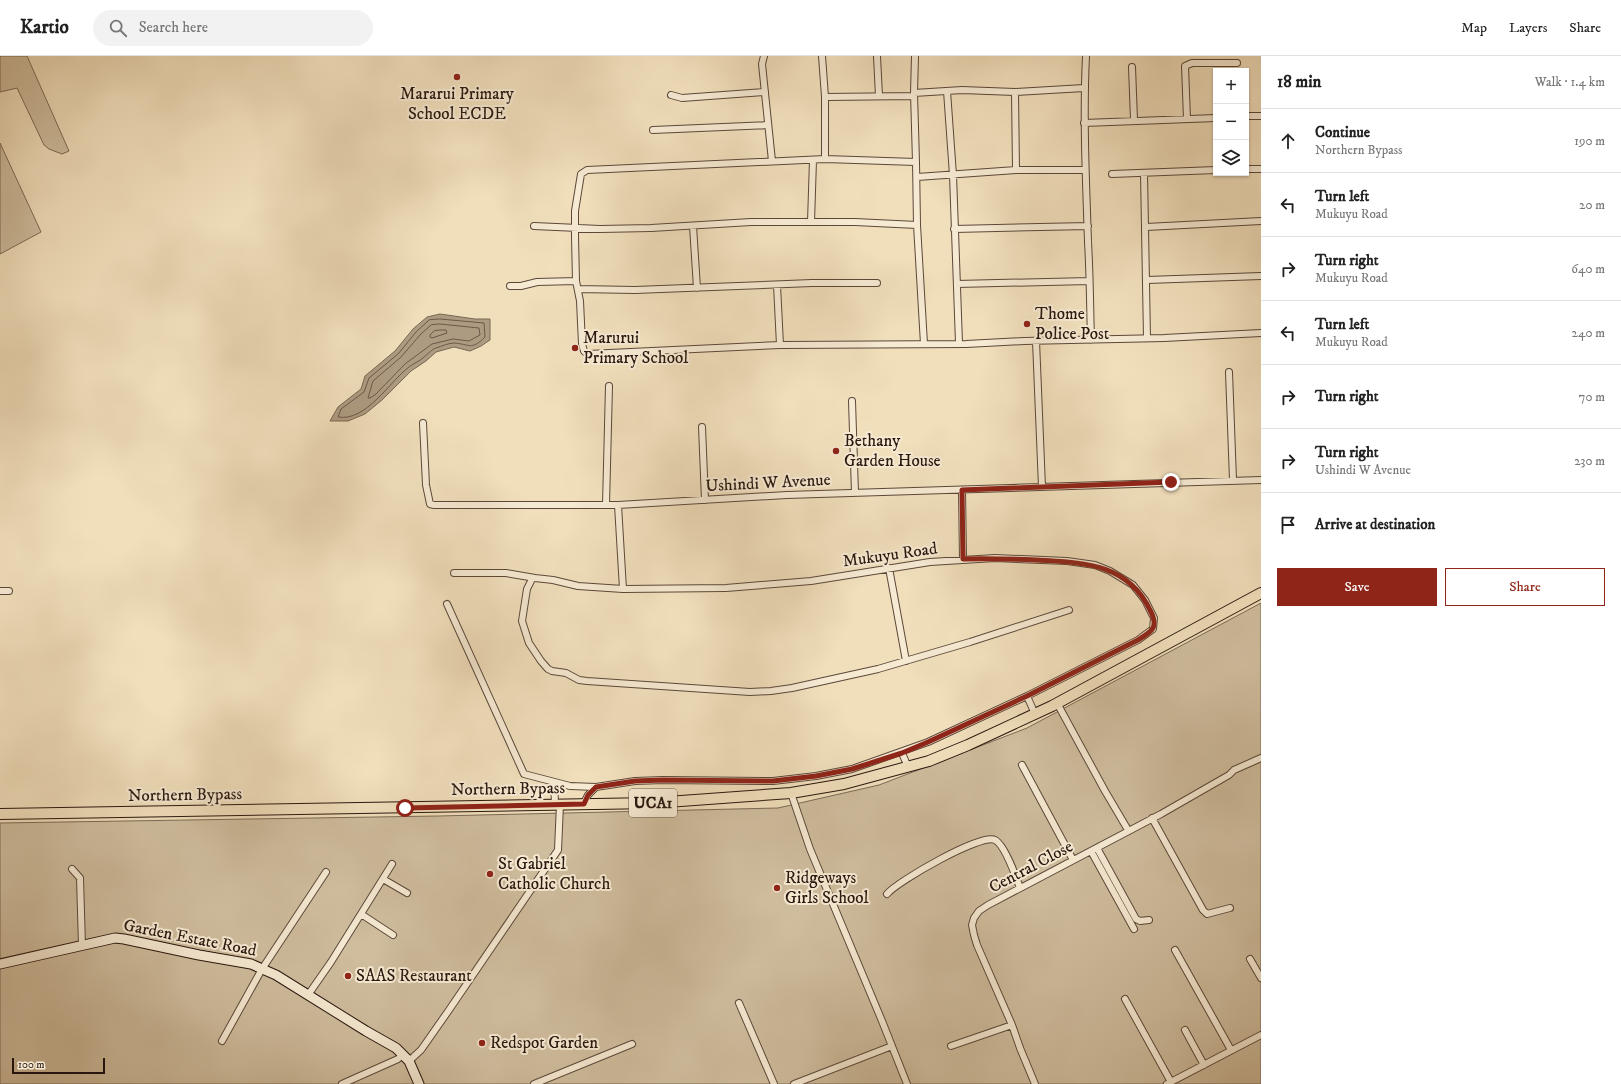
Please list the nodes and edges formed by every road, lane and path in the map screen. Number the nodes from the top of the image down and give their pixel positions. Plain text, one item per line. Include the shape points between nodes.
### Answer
1 (764, 56) edge
2 (822, 56) edge
3 (877, 56) edge
4 (915, 56) edge
5 (1086, 56) edge
6 (1237, 63) dead end
7 (1132, 67) dead end
8 (1084, 88) junction
9 (947, 91) junction
10 (765, 92) junction
11 (1015, 92) junction
12 (914, 94) junction
13 (671, 95) dead end
14 (824, 96) junction
15 (879, 96) junction
16 (1249, 116) edge
17 (1261, 116) edge
18 (1213, 118) edge
19 (1187, 119) junction
20 (1134, 120) junction
21 (1084, 123) junction
22 (768, 125) junction
23 (654, 130) dead end
24 (826, 159) junction
25 (813, 160) junction
26 (772, 161) junction
27 (916, 162) junction
28 (1249, 169) edge
29 (1261, 169) edge
30 (1016, 170) junction
31 (1084, 170) junction
32 (1213, 170) edge
33 (1144, 173) junction
34 (1112, 174) dead end
35 (953, 175) junction
36 (917, 177) junction
37 (1261, 221) edge
38 (811, 222) junction
39 (917, 225) junction
40 (534, 226) dead end
41 (693, 226) junction
42 (1088, 226) junction
43 (575, 227) junction
44 (1146, 227) junction
45 (954, 229) junction
46 (1261, 276) edge
47 (1147, 280) junction
48 (576, 281) junction
49 (1089, 281) junction
50 (877, 283) dead end
51 (957, 284) junction
52 (777, 285) junction
53 (510, 286) dead end
54 (697, 288) junction
55 (578, 289) junction
56 (1261, 333) edge
57 (1147, 338) junction
58 (1091, 340) junction
59 (1036, 341) junction
60 (959, 343) junction
61 (924, 344) junction
62 (780, 345) junction
63 (1229, 372) dead end
64 (609, 386) dead end
65 (852, 401) dead end
66 (424, 423) dead end
67 (702, 427) dead end
68 (1233, 480) junction
69 (1261, 480) edge
70 (1042, 487) junction
71 (962, 490) junction
72 (855, 493) junction
73 (705, 500) junction
74 (606, 504) junction
75 (618, 505) junction
76 (963, 559) junction
77 (889, 568) junction
78 (454, 573) dead end
79 (535, 578) junction
80 (622, 590) junction
81 (0, 591) edge
82 (9, 591) dead end
83 (1261, 593) edge
84 (447, 604) dead end
85 (1069, 610) dead end
86 (906, 661) junction
87 (1027, 696) junction
88 (1057, 703) junction
89 (1035, 714) junction
90 (902, 753) junction
91 (1261, 758) edge
92 (1022, 765) dead end
93 (908, 767) junction
94 (773, 781) junction
95 (554, 782) junction
96 (596, 787) junction
97 (791, 793) junction
98 (775, 794) junction
99 (557, 804) junction
100 (584, 804) junction
101 (0, 814) edge
102 (1152, 818) junction
103 (1128, 830) junction
104 (1094, 849) junction
105 (1073, 860) junction
106 (392, 864) dead end
107 (72, 869) dead end
108 (326, 872) dead end
109 (383, 879) junction
110 (1020, 888) junction
111 (407, 893) dead end
112 (887, 894) dead end
113 (1230, 908) dead end
114 (361, 914) junction
115 (1149, 920) dead end
116 (1134, 929) dead end
117 (393, 935) dead end
118 (82, 946) junction
119 (1175, 950) dead end
120 (1250, 959) dead end
121 (0, 964) edge
122 (262, 969) junction
123 (1261, 978) edge
124 (308, 995) junction
125 (1125, 999) dead end
126 (739, 1003) dead end
127 (1012, 1025) junction
128 (1185, 1030) dead end
129 (1260, 1038) edge
130 (222, 1041) dead end
131 (632, 1044) dead end
132 (892, 1046) junction
133 (951, 1046) dead end
134 (1231, 1050) junction
135 (402, 1053) junction
136 (409, 1061) junction
137 (1204, 1065) junction
138 (1169, 1083) edge
139 (342, 1084) edge
140 (419, 1084) edge
141 (534, 1084) edge
142 (774, 1084) edge
143 (794, 1084) edge
144 (908, 1084) edge
145 (1035, 1084) edge

1 - 10 street via 762,64
2 - 14 street
3 - 15 street
4 - 12 street
5 - 8 street
6 - 19 street via 1185,66
7 - 20 street
8 - 11 street
8 - 21 street
9 - 11 street
9 - 12 street
9 - 35 street
10 - 13 street via 682,98
10 - 22 street
11 - 30 street
12 - 15 street
12 - 27 street
14 - 15 street
14 - 24 street
16 - 17 street
18 - 19 street
19 - 20 street
20 - 21 street
21 - 31 street
22 - 23 street
22 - 26 street
24 - 25 street
24 - 27 street
25 - 26 street
25 - 38 street
26 - 43 street via 587,170 582,172 579,181
27 - 36 street
28 - 29 street
30 - 31 street
30 - 35 street
31 - 42 street
32 - 33 street
33 - 34 street
33 - 44 street
35 - 36 street
35 - 45 street
36 - 39 street
37 - 44 street
38 - 39 street
38 - 41 street
39 - 61 street
40 - 43 street
41 - 43 street via 600,229
41 - 54 street
42 - 45 street
42 - 49 street
43 - 48 street
44 - 47 street
45 - 51 street
46 - 47 street
47 - 57 street
48 - 53 street
48 - 55 street
49 - 51 street
49 - 58 street
50 - 52 street
51 - 60 street
52 - 54 street
52 - 62 street
54 - 55 street
55 - 62 street via 582,344 586,353
56 - 57 street
57 - 58 street
58 - 59 street
59 - 60 street
59 - 70 street
60 - 61 street
61 - 62 street
63 - 68 street
64 - 74 street
65 - 72 street
66 - 74 street, Ushindi W Avenue via 426,485 431,505
67 - 73 street
68 - 69 street, Ushindi W Avenue
68 - 70 street, Ushindi W Avenue
70 - 71 street, Ushindi W Avenue
71 - 72 street, Ushindi W Avenue
71 - 76 street
72 - 73 street, Ushindi W Avenue
73 - 75 street, Ushindi W Avenue
74 - 75 street, Ushindi W Avenue
75 - 80 street
76 - 77 street, Mukuyu Road
76 - 87 street, Mukuyu Road via 1010,558 1095,565 1133,585 1145,600 1154,618 1155,626 1148,634
77 - 80 street, Mukuyu Road via 763,586
77 - 86 street
78 - 79 street, Mukuyu Road via 506,573
79 - 80 street, Mukuyu Road via 578,586
79 - 86 street via 527,589 523,609 523,626 529,644 548,669 569,674 579,680 750,692 771,691
81 - 82 street
83 - 88 main road, Northern Bypass / UCA1
84 - 95 street, Mukuyu Road via 521,770 526,775
85 - 86 street
87 - 89 street
87 - 90 street, Mukuyu Road
88 - 89 main road, Northern Bypass / UCA1
88 - 103 street
89 - 93 main road, Northern Bypass / UCA1 via 968,745
90 - 93 street
90 - 94 street, Mukuyu Road via 842,771
91 - 102 street, Central Close via 1234,770
92 - 105 street
93 - 97 main road, Northern Bypass / UCA1 via 844,784
94 - 96 street, Mukuyu Road via 651,780
94 - 98 street
95 - 96 street, Mukuyu Road via 570,786
95 - 99 street
96 - 100 street
97 - 98 main road, Northern Bypass / UCA1
97 - 132 street via 810,849
98 - 100 main road, Northern Bypass / UCA1 via 669,802
99 - 100 main road, Northern Bypass / UCA1
99 - 101 main road, Northern Bypass / UCA1
99 - 136 street via 558,850 421,1050
102 - 103 street, Central Close
102 - 113 street via 1203,910 1208,914
103 - 104 street, Central Close
104 - 105 street, Central Close
104 - 115 street via 1136,919
104 - 116 street
105 - 110 street, Central Close
106 - 109 street
107 - 118 street via 80,878
108 - 122 street
109 - 111 street
109 - 114 street
110 - 112 street via 1000,845 990,839 973,844 912,875
110 - 127 street, Central Close via 978,911 972,925 977,945
114 - 117 street
114 - 124 street
118 - 121 street, Garden Estate Road
118 - 122 street, Garden Estate Road via 104,940 124,939 199,956 243,962
119 - 134 street
120 - 123 street
122 - 124 street, Garden Estate Road
122 - 130 street
124 - 135 street, Garden Estate Road
125 - 138 street
126 - 142 street
127 - 133 street
127 - 145 street, Central Close
128 - 137 street
129 - 134 street
131 - 141 street
132 - 143 street
132 - 144 street
134 - 137 street
135 - 136 street, Garden Estate Road
135 - 139 street via 400,1058
136 - 140 street, Garden Estate Road
137 - 138 street

